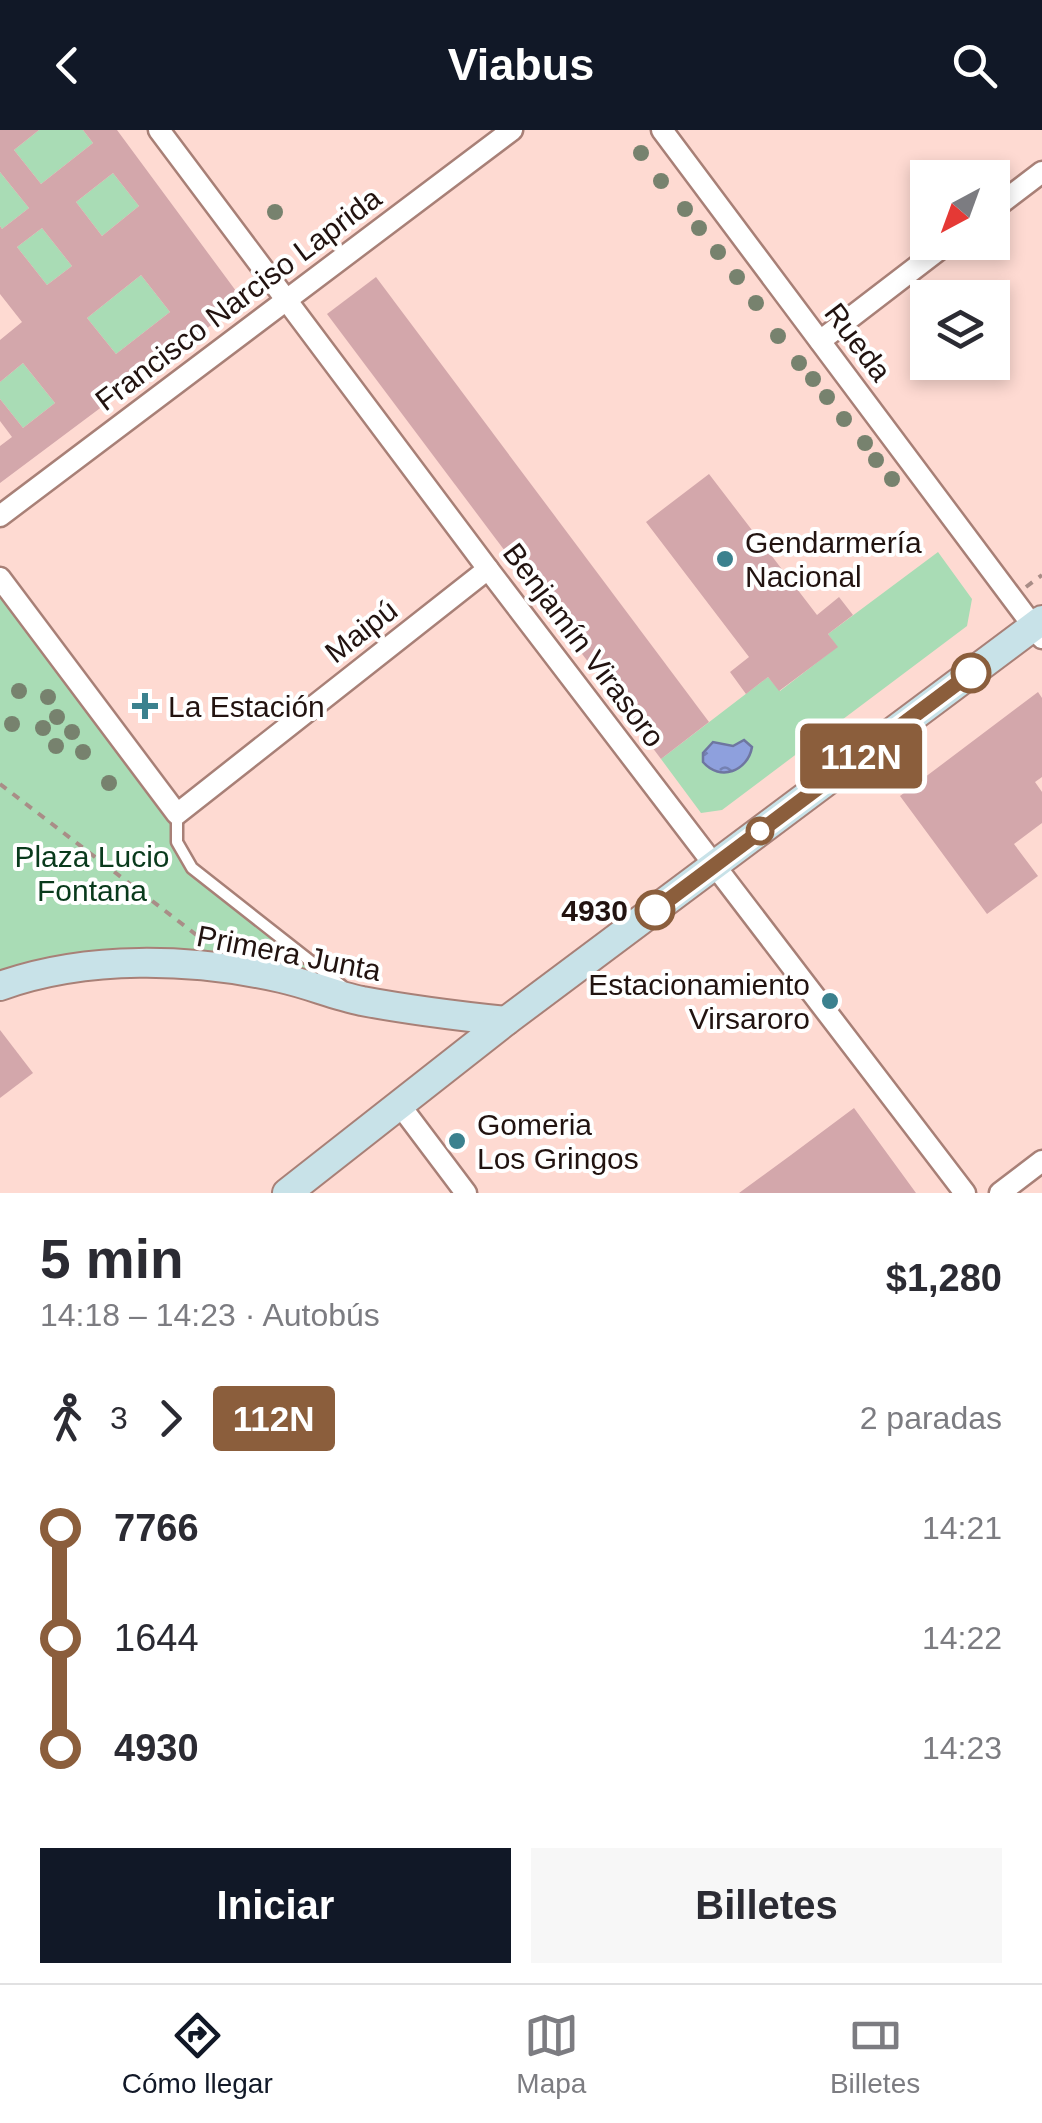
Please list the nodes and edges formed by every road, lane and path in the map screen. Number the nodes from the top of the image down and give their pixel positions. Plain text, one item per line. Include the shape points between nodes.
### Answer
1 (159, 130) edge
2 (512, 130) edge
3 (662, 130) edge
4 (1042, 172) edge
5 (1010, 196) edge
6 (925, 260) edge
7 (287, 299) junction
8 (820, 340) junction
9 (0, 516) edge
10 (488, 570) junction
11 (0, 578) edge
12 (1039, 628) edge
13 (0, 784) edge
14 (178, 814) junction
15 (715, 865) junction
16 (212, 947) dead end
17 (0, 986) edge
18 (359, 1000) junction
19 (506, 1022) junction
20 (399, 1104) junction
21 (1042, 1161) edge
22 (288, 1193) edge
23 (466, 1193) edge
24 (965, 1193) edge
25 (1000, 1193) edge

1 - 7 street, Benjamín Virasoro
2 - 7 street, Francisco Narciso Laprida
3 - 8 street, Rueda
4 - 5 street
6 - 8 street
7 - 9 street, Francisco Narciso Laprida
7 - 10 street, Benjamín Virasoro
8 - 12 street, Rueda
10 - 14 street, Maipú
10 - 15 street, Benjamín Virasoro
11 - 14 street
12 - 15 main road
13 - 16 path
14 - 18 lane via 177,842 192,868
15 - 19 main road
15 - 24 street, Benjamín Virasoro
17 - 18 main road, Primera Junta via 105,964 175,964 257,973
18 - 19 main road, Primera Junta
19 - 20 main road
20 - 22 main road
20 - 23 street
21 - 25 street

